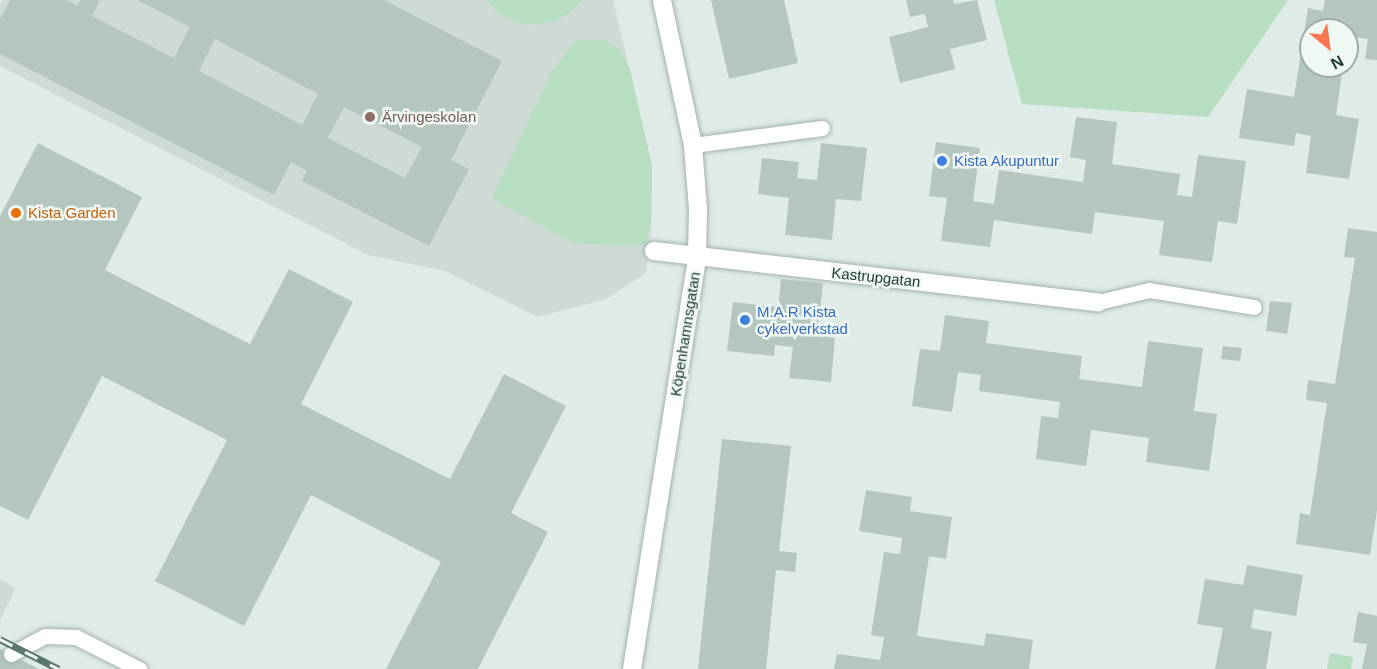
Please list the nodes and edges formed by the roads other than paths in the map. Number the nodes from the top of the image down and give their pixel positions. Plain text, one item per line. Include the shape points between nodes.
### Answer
1 (662, 0) edge
2 (822, 128) dead end
3 (693, 145) junction
4 (654, 251) dead end
5 (697, 257) junction
6 (1098, 302) joint
7 (1254, 307) dead end
8 (11, 654) dead end
9 (139, 669) edge
10 (632, 669) edge

1 - 3 street, Köpenhamnsgatan
2 - 3 lane
3 - 5 street, Köpenhamnsgatan
4 - 5 street, Kastrupgatan
5 - 6 street, Kastrupgatan
5 - 10 street, Köpenhamnsgatan
6 - 7 lane via 1149,290
8 - 9 lane via 45,636 76,637

